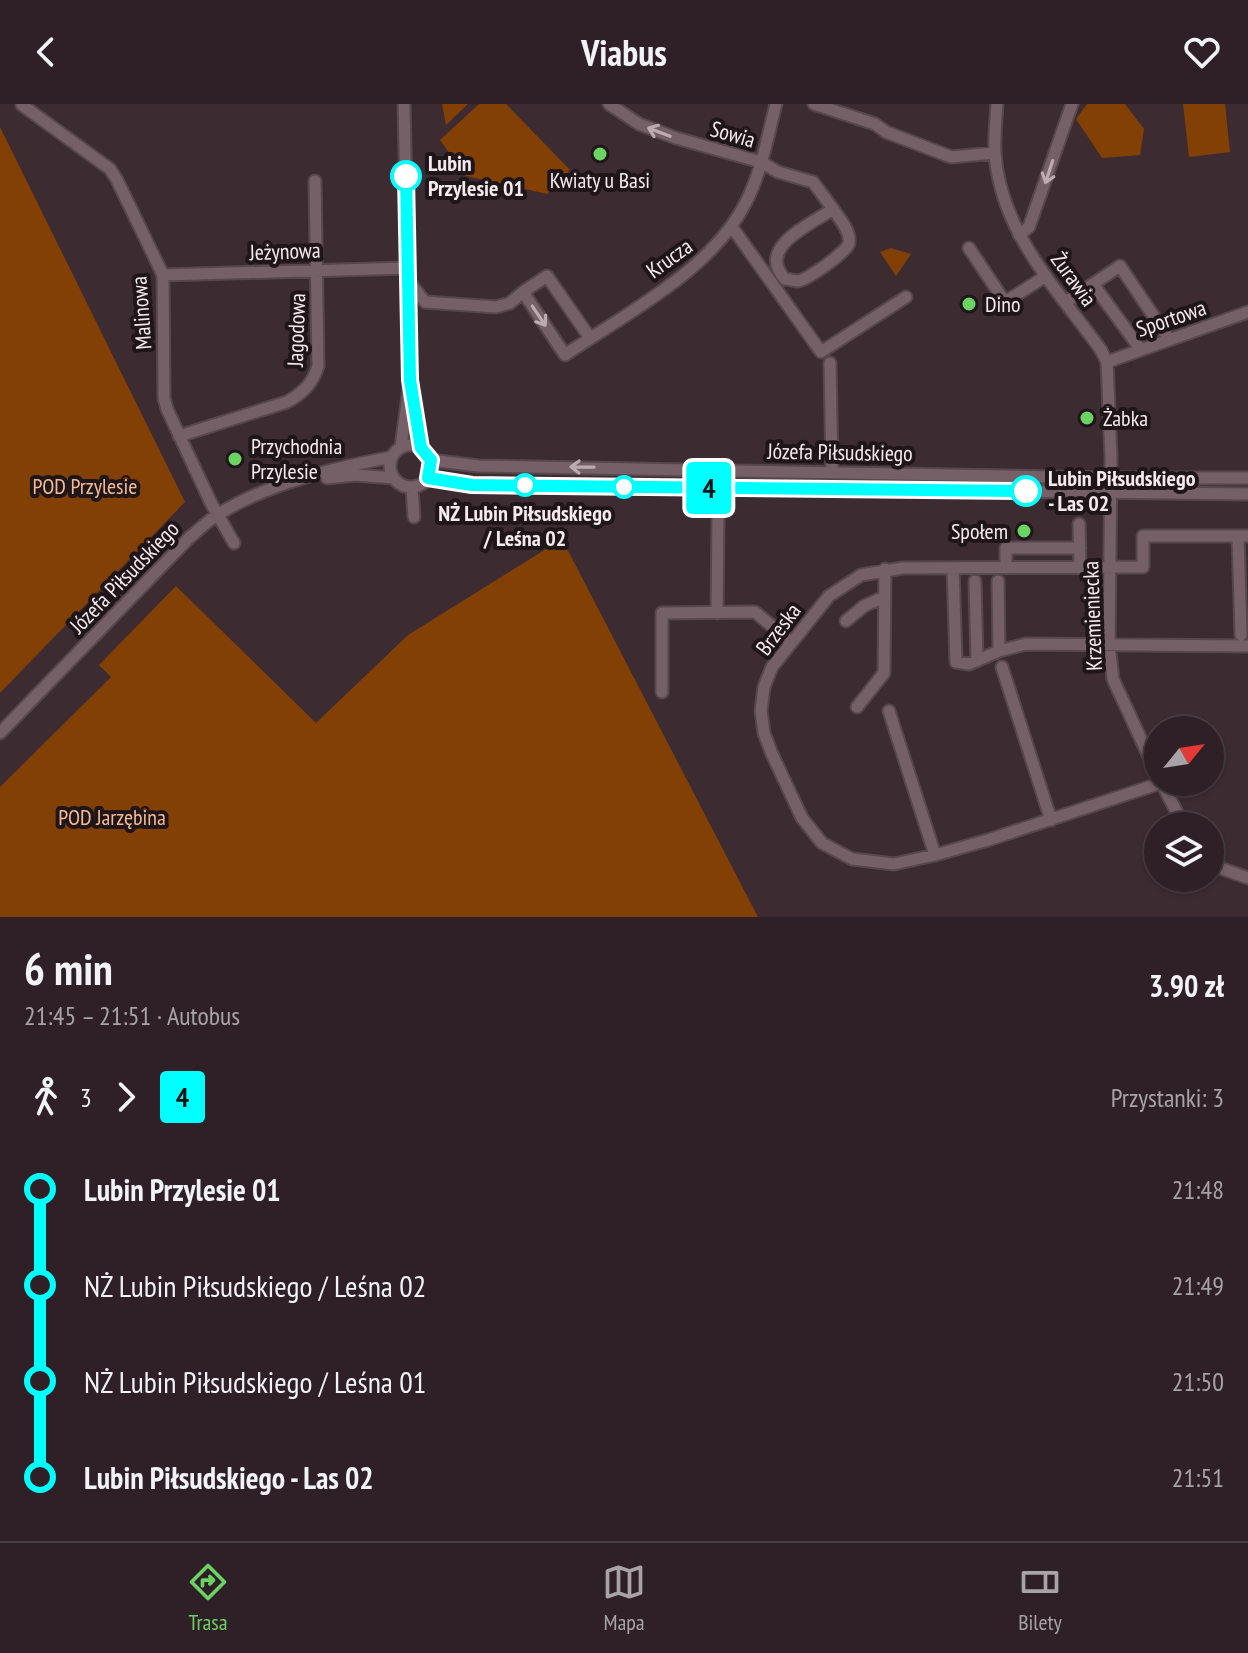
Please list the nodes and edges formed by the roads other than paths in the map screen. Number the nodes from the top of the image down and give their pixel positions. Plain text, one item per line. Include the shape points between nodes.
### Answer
1 (404, 104) edge
2 (609, 104) edge
3 (776, 104) edge
4 (814, 104) edge
5 (997, 104) edge
6 (1072, 104) edge
7 (22, 105) edge
8 (995, 153) junction
9 (761, 162) junction
10 (315, 181) dead end
11 (833, 209) junction
12 (732, 227) junction
13 (1019, 235) junction
14 (969, 248) dead end
15 (317, 270) junction
16 (408, 274) junction
17 (163, 275) junction
18 (1046, 276) junction
19 (1093, 284) junction
20 (523, 292) junction
21 (906, 297) dead end
22 (425, 302) junction
23 (1066, 302) junction
24 (1248, 312) edge
25 (409, 325) junction
26 (590, 338) junction
27 (1169, 339) junction
28 (1141, 350) junction
29 (1107, 362) junction
30 (830, 363) dead end
31 (410, 380) junction
32 (179, 436) junction
33 (401, 447) junction
34 (421, 448) junction
35 (392, 457) junction
36 (431, 460) junction
37 (832, 471) junction
38 (394, 478) junction
39 (428, 478) junction
40 (1111, 478) junction
41 (1248, 478) edge
42 (299, 481) junction
43 (412, 487) junction
44 (1110, 493) junction
45 (1248, 494) edge
46 (217, 515) junction
47 (414, 517) dead end
48 (718, 519) dead end
49 (1079, 524) dead end
50 (1243, 536) edge
51 (234, 543) dead end
52 (1080, 548) junction
53 (953, 568) junction
54 (1006, 568) junction
55 (1080, 568) junction
56 (1109, 568) junction
57 (885, 569) junction
58 (975, 581) dead end
59 (998, 581) dead end
60 (884, 597) junction
61 (717, 613) junction
62 (846, 621) dead end
63 (1241, 635) dead end
64 (791, 642) junction
65 (1109, 644) junction
66 (1248, 646) edge
67 (999, 651) junction
68 (977, 661) junction
69 (1002, 667) dead end
70 (662, 692) dead end
71 (857, 707) dead end
72 (889, 711) dead end
73 (0, 733) edge
74 (1144, 748) edge
75 (1144, 788) edge
76 (1051, 820) junction
77 (935, 855) junction
78 (1224, 869) edge
79 (1248, 878) edge

1 - 16 street
9 -> 2 street, Sowia via 664,134
3 - 9 street, Krucza
4 - 8 street via 951,157
5 - 8 street, Żurawia
6 -> 13 street via 1036,210
7 - 17 street, Malinowa via 110,169
8 - 13 street, Żurawia via 1001,192
9 - 11 street via 813,182
9 - 12 street, Krucza
10 - 15 street, Jagodowa
11 - 11 street via 848,232 846,250 799,281 785,279 777,271 779,246
12 - 21 street via 821,352
12 - 26 street, Krucza via 692,269
13 - 18 street, Żurawia
14 - 18 street via 1005,302
15 - 16 street, Jeżynowa
15 - 17 street, Jeżynowa
15 - 32 street, Jagodowa via 314,378 287,402
16 - 22 street
16 - 25 street
17 - 32 street, Malinowa via 164,398
18 - 23 street, Żurawia
19 - 23 street
19 - 27 street via 1120,266
19 - 28 street
20 - 22 street via 496,307
20 - 26 street via 547,276
20 -> 26 street, Krucza via 565,355
22 - 25 street
23 - 29 street, Żurawia
24 - 27 street, Sportowa
25 - 31 street
27 - 28 street, Sportowa
28 - 29 street, Sportowa
29 - 40 street
30 - 37 street
31 - 33 street
31 - 34 street
32 - 46 street, Malinowa
33 - 34 street
33 - 35 street
34 - 36 street
35 - 38 street
35 - 42 street, Józefa Piłsudskiego
37 -> 36 street, Józefa Piłsudskiego via 478,466
36 - 39 street
37 - 40 street, Józefa Piłsudskiego
38 - 42 street, Józefa Piłsudskiego via 355,475
38 - 43 street
39 - 43 street
39 - 44 street, Józefa Piłsudskiego via 472,485
40 - 41 street, Józefa Piłsudskiego
40 - 44 street, Krzemieniecka
42 - 46 street, Józefa Piłsudskiego
43 - 47 street
44 - 45 street, Józefa Piłsudskiego
44 - 56 street, Krzemieniecka
46 - 51 street, Malinowa
46 - 73 street, Józefa Piłsudskiego
48 - 61 street
49 - 52 street
50 - 56 street, Brzeska via 1143,536 1143,567
50 - 63 street
52 - 54 street via 1006,548
52 - 55 street
53 - 54 street, Brzeska
53 - 57 street, Brzeska
53 - 68 street via 954,658 964,665
54 - 55 street, Brzeska
55 - 56 street, Brzeska
56 - 65 street, Krzemieniecka
57 - 60 street
57 - 64 street, Brzeska via 845,583
58 - 68 street
59 - 67 street
60 - 62 street
60 - 71 street via 884,673
61 - 64 street via 755,612
61 - 70 street via 662,613
64 - 77 street, Brzeska via 772,667 761,711 772,754 802,818 822,843 852,859 894,864
65 - 66 street
65 - 67 street via 1026,644
65 - 74 street, Krzemieniecka via 1119,697
67 - 68 street
69 - 76 street
72 - 77 street
75 - 76 street, Brzeska
76 - 77 street, Brzeska
78 - 79 street

